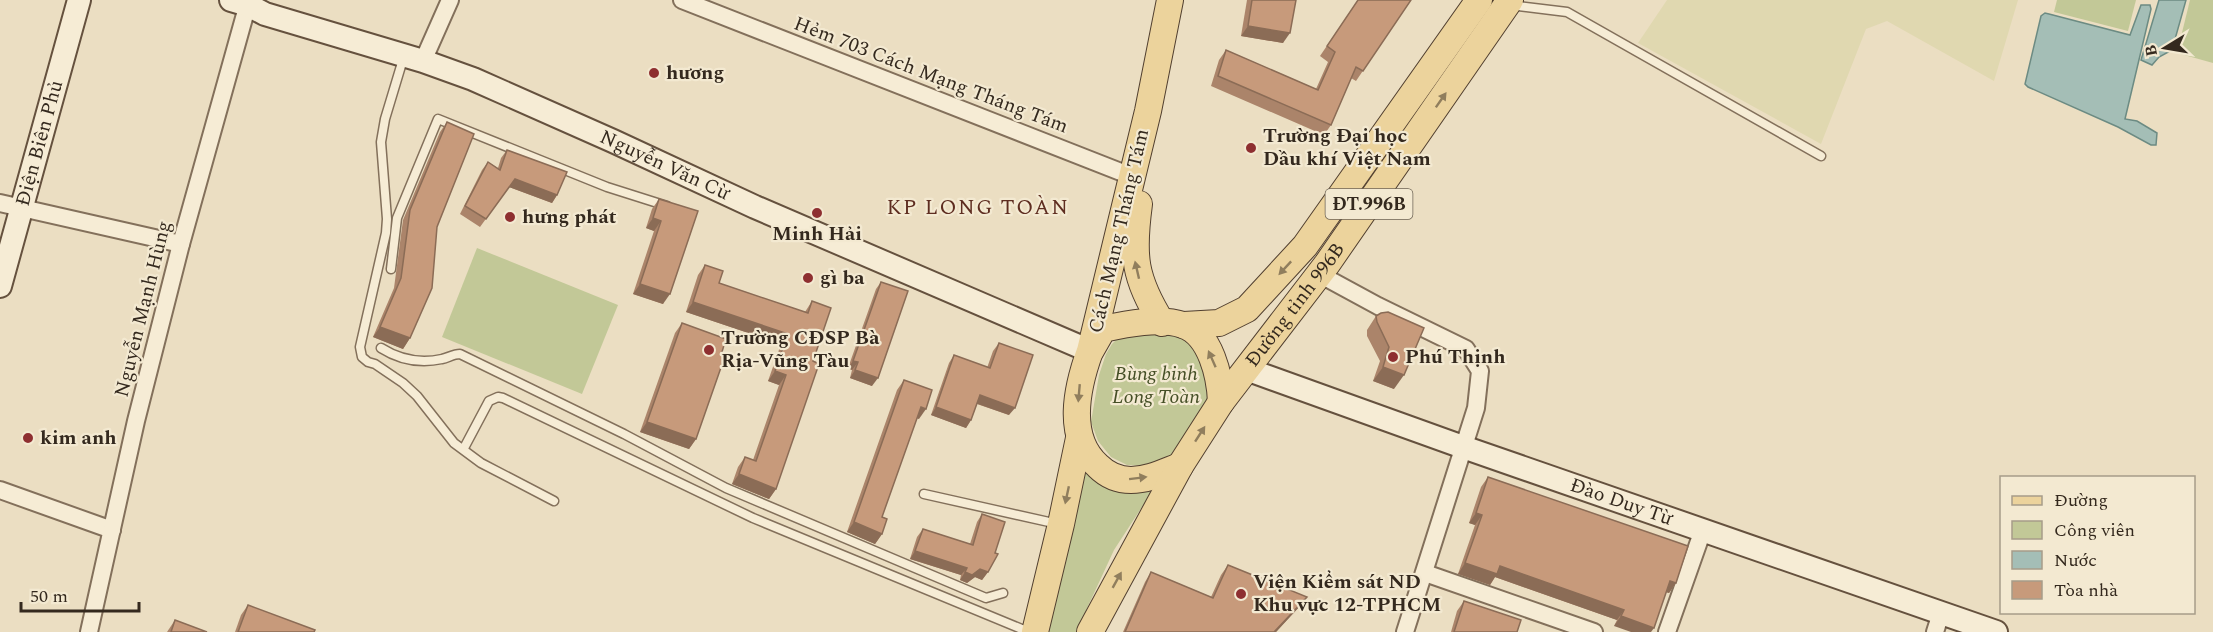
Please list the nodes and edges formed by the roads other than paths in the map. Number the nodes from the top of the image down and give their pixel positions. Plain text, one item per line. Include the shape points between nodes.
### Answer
1 (79, 0) edge
2 (450, 0) edge
3 (681, 0) edge
4 (1170, 0) edge
5 (1479, 0) edge
6 (242, 2) edge
7 (1508, 2) edge
8 (718, 7) edge
9 (414, 58) junction
10 (1148, 111) junction
11 (1821, 156) dead end
12 (1131, 176) junction
13 (10, 205) edge
14 (676, 209) edge
15 (181, 244) junction
16 (1305, 246) junction
17 (391, 269) dead end
18 (1323, 269) junction
19 (0, 286) edge
20 (1173, 324) junction
21 (1097, 340) junction
22 (381, 348) dead end
23 (1246, 369) junction
24 (1221, 402) junction
25 (1078, 438) junction
26 (1463, 447) junction
27 (464, 448) junction
28 (1180, 466) junction
29 (0, 490) edge
30 (924, 494) dead end
31 (554, 501) dead end
32 (1061, 524) junction
33 (112, 530) junction
34 (1703, 530) junction
35 (1425, 573) junction
36 (1003, 593) dead end
37 (1938, 622) edge
38 (89, 632) edge
39 (1029, 632) edge
40 (1035, 632) edge
41 (1090, 632) edge
42 (1405, 632) edge
43 (1594, 632) edge
44 (1667, 632) edge
45 (1996, 632) edge

1 - 13 street, Điện Biên Phủ
2 - 9 street
3 - 8 street, Hẻm 703 Cách Mạng Tháng Tám
4 - 10 main road, Cách Mạng Tháng Tám
5 - 16 main road, Đường tỉnh 996B / ĐT.996B
6 - 9 street, Nguyễn Văn Cừ via 265,14
6 - 15 street, Nguyễn Mạnh Hùng
7 - 11 lane via 1567,12
18 -> 7 main road, Đường tỉnh 996B / ĐT.996B
8 - 12 street, Hẻm 703 Cách Mạng Tháng Tám
9 - 21 street, Nguyễn Văn Cừ via 484,84 755,207
9 - 27 lane via 385,119 381,142 387,219 360,347 362,357 403,383 446,434
10 - 12 main road, Cách Mạng Tháng Tám
20 -> 10 main road, Cách Mạng Tháng Tám via 1141,285 1135,262
12 - 21 main road, Cách Mạng Tháng Tám
13 - 15 street
13 - 19 street, Điện Biên Phủ
14 - 17 lane via 607,187 438,119 397,218
15 - 33 street, Nguyễn Mạnh Hùng
16 - 18 main road
16 -> 20 main road, Đường tỉnh 996B / ĐT.996B via 1247,309 1219,323
18 - 23 main road, Đường tỉnh 996B / ĐT.996B
18 - 26 street via 1378,306 1466,349 1480,371 1476,408
20 - 21 main road via 1144,322
24 -> 20 main road via 1220,382 1205,345 1195,333
21 -> 25 main road via 1080,378
22 - 36 lane via 408,361 460,354 726,488 986,598
23 - 24 main road, Đường tỉnh 996B / ĐT.996B
23 - 26 street, Đào Duy Từ
28 -> 24 main road
25 -> 28 main road via 1089,459 1115,478 1132,480
25 -> 32 main road
26 - 34 street, Đào Duy Từ
26 - 35 street
27 - 31 lane via 482,463
27 - 39 lane via 489,401 503,398 742,514
41 -> 28 main road
29 - 33 street
30 - 32 lane
32 - 40 main road
33 - 38 street, Nguyễn Mạnh Hùng
34 - 37 street, Đào Duy Từ
34 - 44 street
35 - 42 street
35 - 43 street
37 - 45 street, Đào Duy Từ

